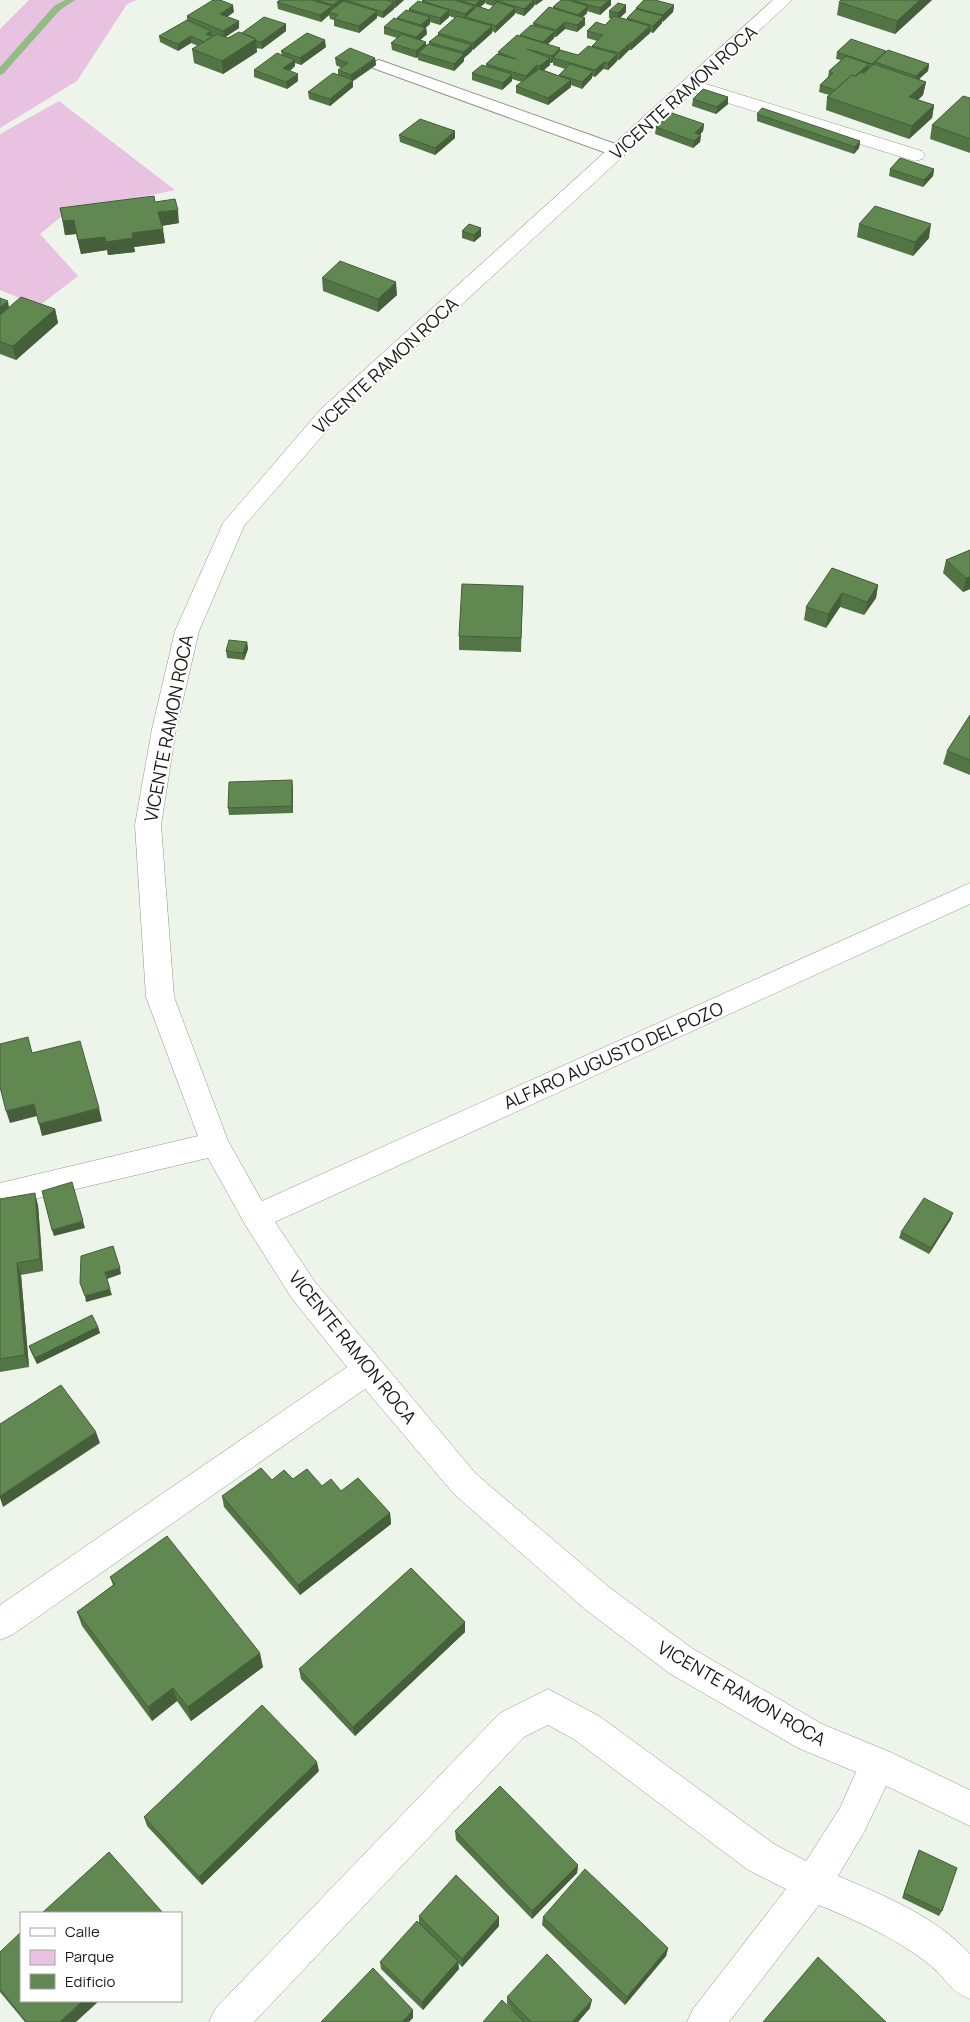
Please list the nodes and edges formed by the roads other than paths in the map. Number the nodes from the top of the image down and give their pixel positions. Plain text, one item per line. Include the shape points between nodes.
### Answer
1 (783, 0) edge
2 (379, 65) dead end
3 (690, 85) junction
4 (618, 151) junction
5 (914, 155) dead end
6 (970, 893) edge
7 (215, 1144) junction
8 (0, 1195) edge
9 (256, 1217) junction
10 (368, 1370) junction
11 (0, 1624) edge
12 (878, 1764) junction
13 (970, 1808) edge
14 (812, 1884) junction
15 (970, 1981) edge
16 (228, 2022) edge
17 (706, 2022) edge

1 - 3 street, VICENTE RAMON ROCA
2 - 4 lane
3 - 4 street, VICENTE RAMON ROCA
3 - 5 street
4 - 7 street, VICENTE RAMON ROCA via 329,414 234,523 186,631 164,729 148,825 160,997
6 - 9 street, ALFARO AUGUSTO DEL POZO
7 - 8 street
7 - 9 street, VICENTE RAMON ROCA
9 - 10 street, VICENTE RAMON ROCA via 304,1291
10 - 11 street
10 - 12 street, VICENTE RAMON ROCA via 465,1484 598,1600 681,1661 810,1736
12 - 13 street, VICENTE RAMON ROCA
12 - 14 street via 852,1820
14 - 15 street via 888,1916 944,1952
14 - 16 street via 761,1857 586,1728 548,1706 512,1725
14 - 17 street

